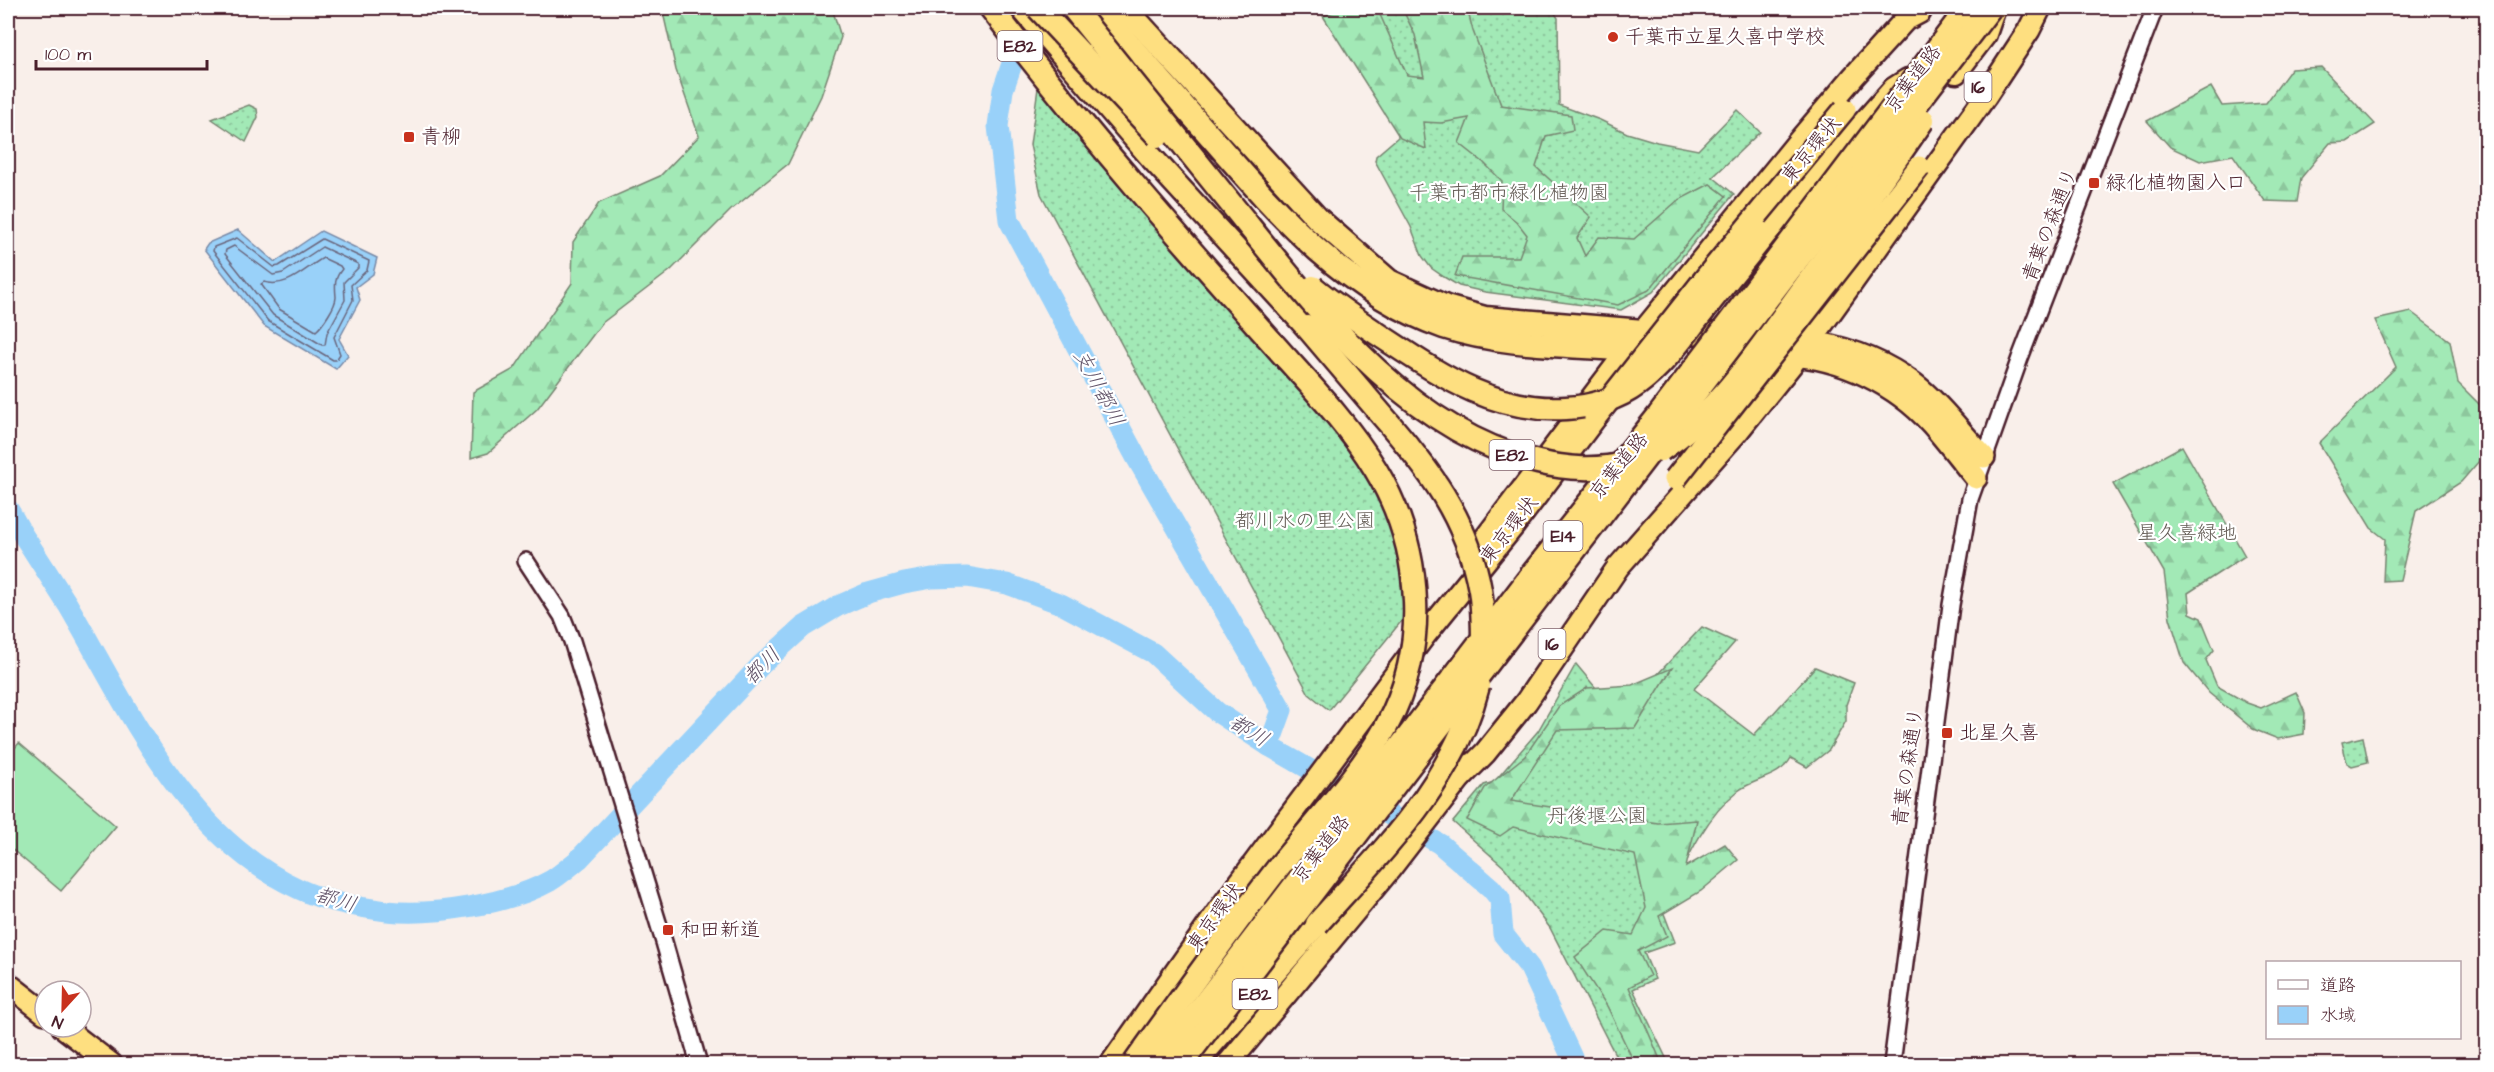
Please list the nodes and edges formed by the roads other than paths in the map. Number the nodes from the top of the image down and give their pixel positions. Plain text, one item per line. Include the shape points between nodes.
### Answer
1 (991, 8) edge
2 (1022, 8) edge
3 (1038, 8) edge
4 (1073, 8) edge
5 (1097, 8) edge
6 (1125, 8) edge
7 (1968, 8) edge
8 (1992, 8) edge
9 (2038, 8) edge
10 (2155, 8) edge
11 (1922, 10) edge
12 (1916, 75) junction
13 (1643, 331) junction
14 (1804, 348) junction
15 (1629, 350) junction
16 (1984, 457) junction
17 (1976, 478) junction
18 (526, 561) dead end
19 (1425, 634) junction
20 (1461, 777) junction
21 (8, 984) edge
22 (33, 1004) edge
23 (78, 1039) edge
24 (111, 1065) edge
25 (699, 1065) edge
26 (1111, 1065) edge
27 (1134, 1065) edge
28 (1158, 1065) edge
29 (1181, 1065) edge
30 (1193, 1065) edge
31 (1228, 1065) edge
32 (1892, 1065) edge

1 - 27 highway, E82, bridge via 1183,243 1366,452 1404,526 1413,568 1415,632 1410,661 1394,710 1378,740 1239,916
2 - 30 highway, E82, bridge via 1417,455 1455,515 1469,547 1480,590 1481,671 1471,712 1443,771 1420,805
3 - 12 highway, E82, bridge via 1242,223 1317,290 1431,369 1496,400 1537,409 1589,406 1622,395 1650,375 1823,167 1894,89
4 - 8 highway, E82, bridge via 1297,285 1349,342 1422,407 1455,430 1508,454 1561,466 1601,467 1624,464 1668,445 1703,418 1730,388 1985,34
5 - 15 highway via 1249,181 1323,256 1377,297 1446,327 1478,334
6 - 13 highway via 1318,219 1389,281 1436,303 1485,318
7 - 12 highway, 京葉道路 / E14, bridge
8 - 29 highway, 京葉道路 / E14, bridge
9 - 14 highway via 2030,30 1985,97
9 - 20 highway, 16, bridge via 1919,167 1594,581
10 - 16 street, 青葉の森通り
11 - 13 highway via 1905,20 1854,76
11 - 19 highway, 東京環状, bridge
12 - 28 highway, 京葉道路 / E14, bridge
13 - 14 highway
13 - 15 highway
14 - 15 highway
14 - 16 highway via 1862,354 1898,373 1929,397
14 - 17 highway via 1902,397 1931,423
14 - 20 highway via 1737,432 1618,567 1526,702
15 - 19 highway via 1461,572 1434,611
16 - 17 street, 青葉の森通り
17 - 32 street, 青葉の森通り via 1963,527 1951,605
18 - 25 street via 562,616 572,641
19 - 26 highway, 東京環状 via 1220,909
20 - 31 highway, 16
21 - 22 highway
23 - 24 highway

